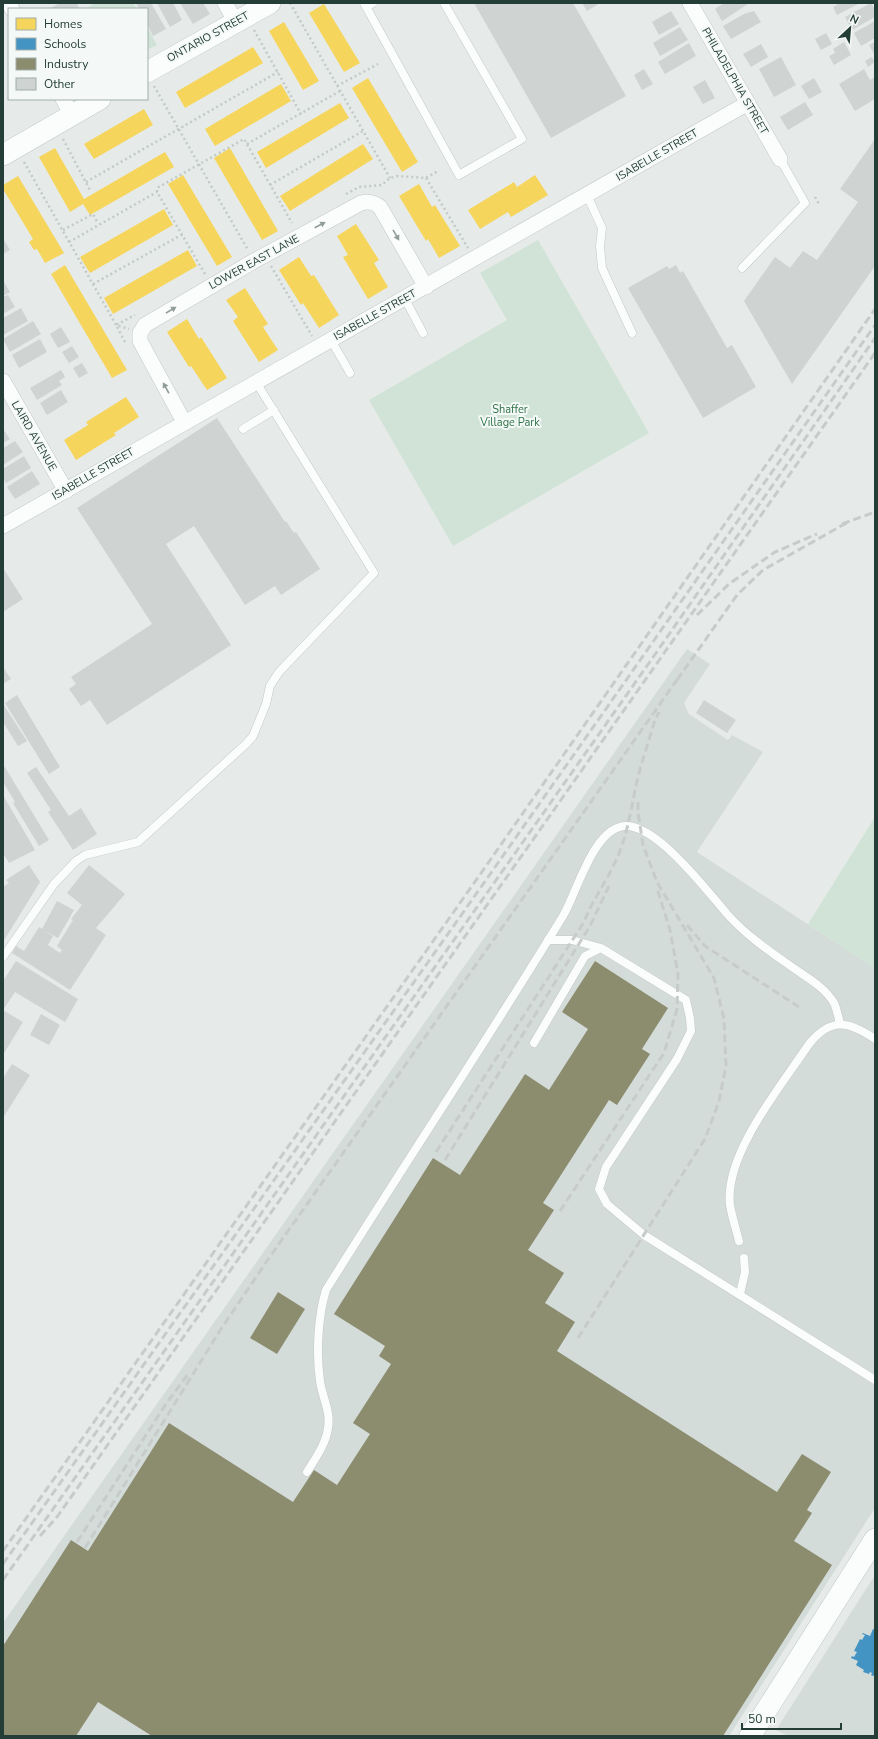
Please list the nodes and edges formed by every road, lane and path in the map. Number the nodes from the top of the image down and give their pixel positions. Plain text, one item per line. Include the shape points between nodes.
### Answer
1 (225, 3) edge
2 (270, 3) edge
3 (290, 3) edge
4 (444, 3) edge
5 (690, 3) edge
6 (368, 4) edge
7 (244, 24) junction
8 (378, 64) dead end
9 (278, 72) junction
10 (150, 77) edge
11 (337, 86) junction
12 (340, 91) junction
13 (96, 100) edge
14 (748, 103) junction
15 (68, 107) edge
16 (301, 114) junction
17 (179, 129) junction
18 (363, 132) junction
19 (61, 135) dead end
20 (247, 144) junction
21 (12, 156) edge
22 (780, 159) joint
23 (198, 164) junction
24 (438, 171) dead end
25 (426, 178) junction
26 (86, 182) junction
27 (270, 185) junction
28 (91, 192) dead end
29 (157, 192) junction
30 (588, 195) junction
31 (98, 224) junction
32 (292, 224) dead end
33 (63, 230) junction
34 (183, 234) junction
35 (69, 242) junction
36 (468, 248) dead end
37 (250, 253) dead end
38 (270, 264) dead end
39 (742, 268) dead end
40 (206, 274) dead end
41 (93, 284) junction
42 (426, 287) junction
43 (405, 299) junction
44 (133, 330) junction
45 (423, 333) dead end
46 (632, 333) dead end
47 (314, 340) dead end
48 (331, 340) junction
49 (350, 373) dead end
50 (3, 381) edge
51 (256, 382) junction
52 (274, 410) junction
53 (184, 422) junction
54 (243, 429) dead end
55 (66, 491) junction
56 (3, 526) edge
57 (548, 940) junction
58 (601, 948) junction
59 (3, 957) edge
60 (840, 1023) junction
61 (875, 1039) edge
62 (534, 1043) dead end
63 (738, 1241) dead end
64 (744, 1258) dead end
65 (740, 1294) junction
66 (875, 1380) edge
67 (307, 1472) dead end
68 (875, 1539) edge
69 (750, 1736) edge

1 - 7 street
2 - 7 street, ONTARIO STREET
3 - 11 path
4 - 6 lane via 522,139 459,175
5 - 14 street, PHILADELPHIA STREET
7 - 9 path
7 - 10 street, ONTARIO STREET
8 - 11 path
9 - 16 path
9 - 17 path
10 - 17 path
11 - 12 path
12 - 16 path
12 - 18 path
13 - 15 street
14 - 22 street, PHILADELPHIA STREET
14 - 30 street, ISABELLE STREET
15 - 21 street
16 - 20 path
17 - 23 path
17 - 26 path
18 - 25 path via 390,178
18 - 27 path
19 - 26 path
20 - 23 path via 244,139
20 - 27 path
21 - 33 path
22 - 39 lane via 805,204
23 - 29 path via 157,188
23 - 37 path
24 - 25 path
25 - 36 path
26 - 28 path
27 - 32 path
29 - 31 path
29 - 34 path
30 - 42 street, ISABELLE STREET
30 - 46 lane via 602,228 602,268
31 - 33 path via 93,214
31 - 35 path
33 - 35 path
34 - 40 path
34 - 41 path
35 - 41 path
38 - 47 path
41 - 44 path via 116,325
42 - 43 street, ISABELLE STREET
44 -> 42 street, LOWER EAST LANE via 361,203 374,203 380,207
43 - 45 lane
43 - 48 street, ISABELLE STREET
53 -> 44 street
48 - 49 lane
48 - 51 street, ISABELLE STREET
50 - 55 street, LAIRD AVENUE
51 - 52 lane
51 - 53 street, ISABELLE STREET
52 - 54 lane
52 - 59 lane via 374,573 279,672 270,686 266,704 253,736 246,744 138,842 85,854 76,861 54,884
53 - 55 street, ISABELLE STREET
55 - 56 street, ISABELLE STREET
57 - 58 lane via 572,940
57 - 60 lane via 566,911 595,849 610,832 627,826 641,830 675,855 750,937 822,989 835,1004
57 - 67 lane via 326,1290 319,1316 318,1364 329,1422 324,1442
58 - 62 lane via 585,956
58 - 65 lane via 686,1000 691,1031 678,1058 606,1168 599,1189 607,1204 644,1235
60 - 61 lane via 850,1025
60 - 63 lane via 825,1028 813,1039 750,1131 735,1167 731,1192 730,1204
64 - 65 lane via 745,1272
65 - 66 lane
68 - 69 street

